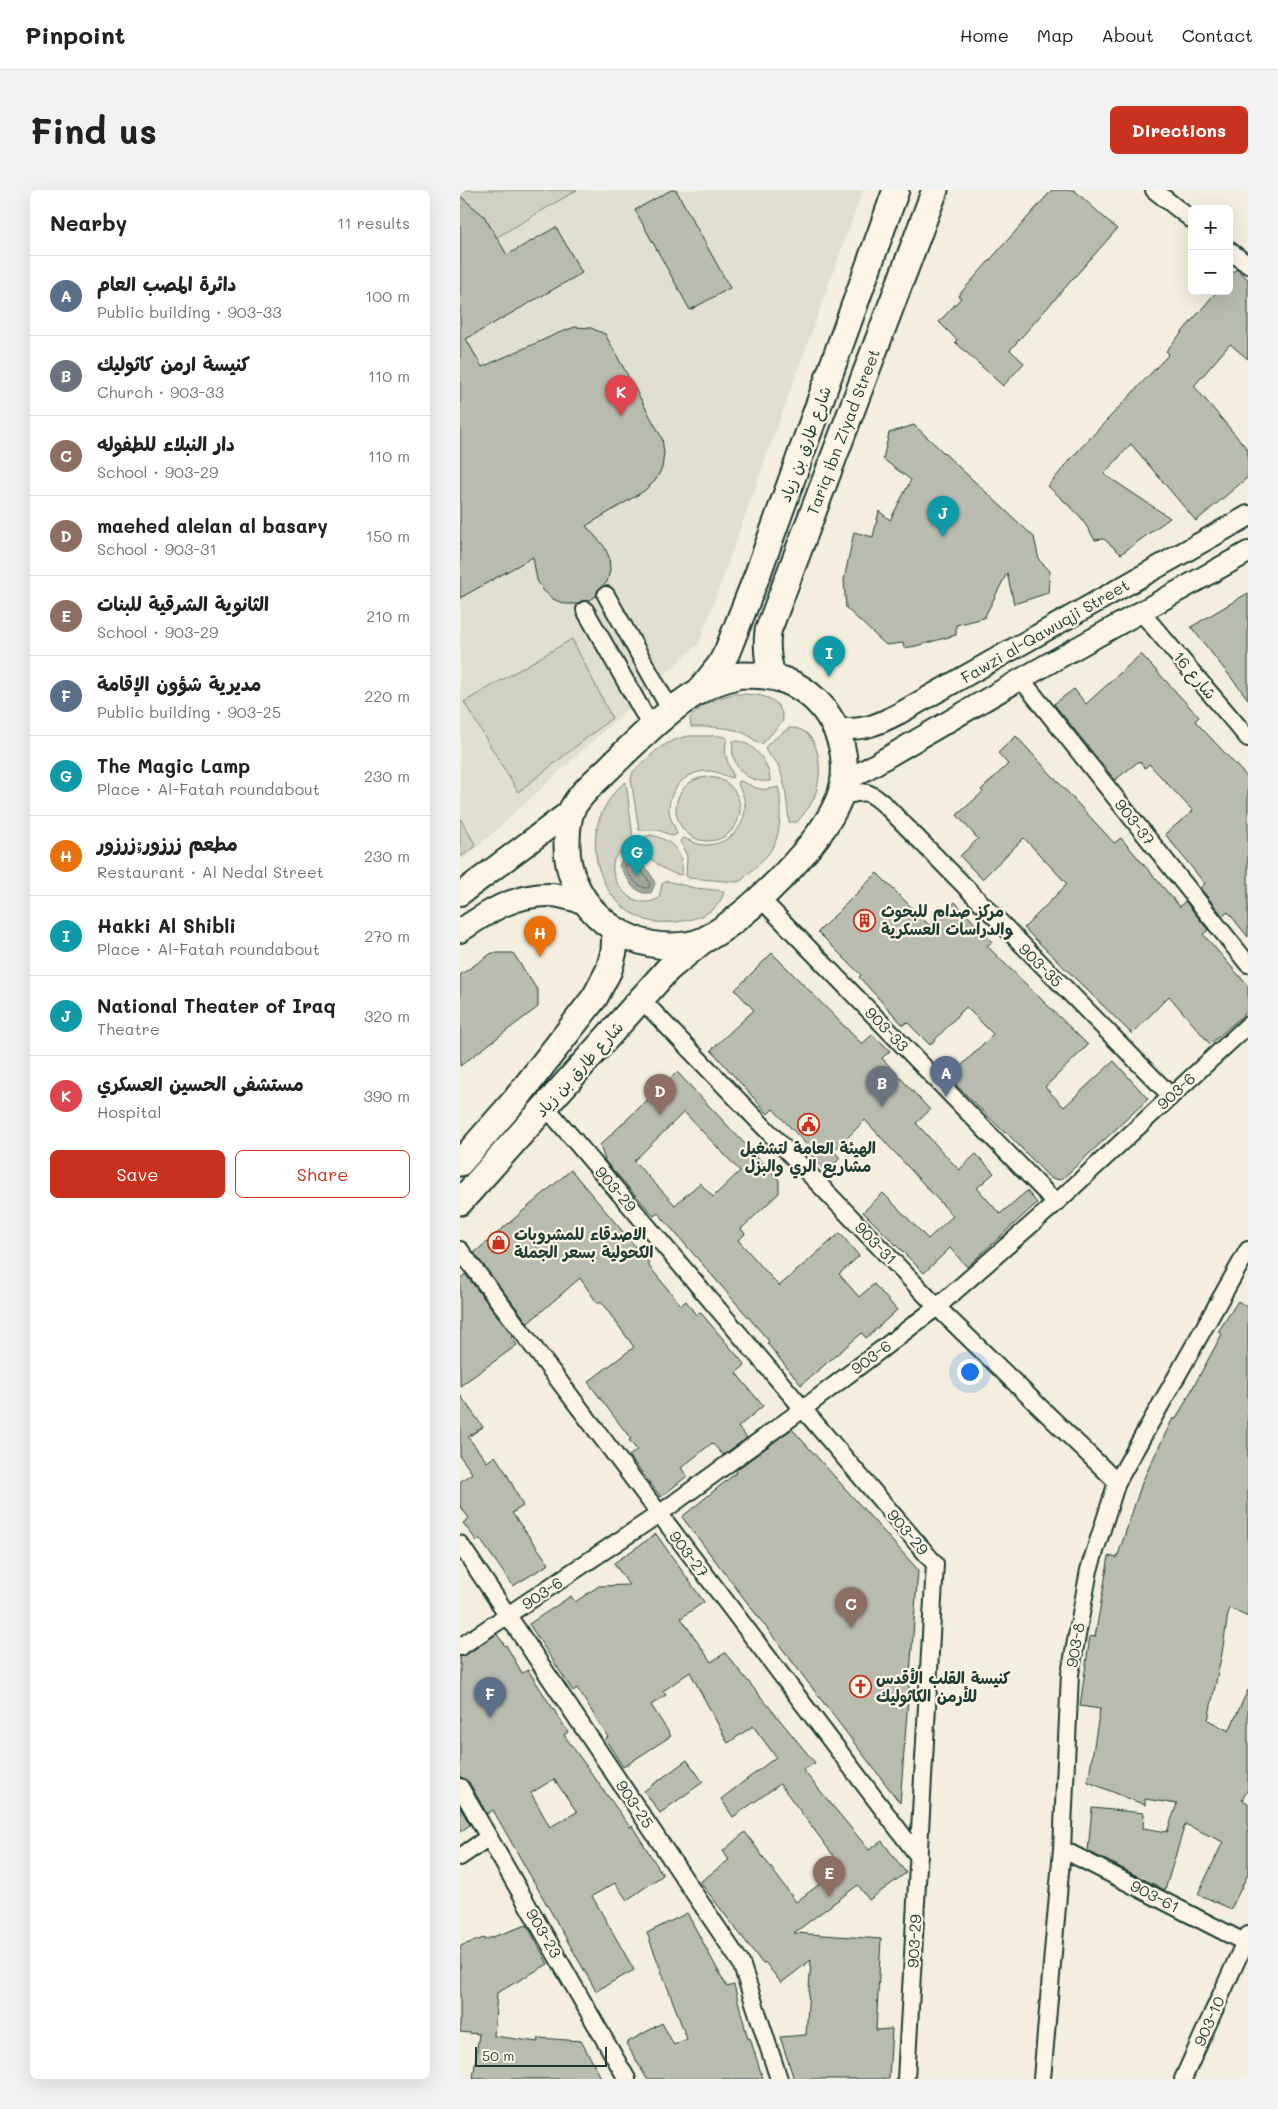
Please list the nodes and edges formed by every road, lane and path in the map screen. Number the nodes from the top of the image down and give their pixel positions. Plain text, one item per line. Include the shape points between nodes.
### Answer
1 (896, 190) edge
2 (935, 190) edge
3 (1154, 190) edge
4 (1188, 217) edge
5 (1233, 253) edge
6 (1248, 265) edge
7 (1248, 516) edge
8 (1248, 552) edge
9 (606, 595) dead end
10 (585, 610) dead end
11 (1141, 612) junction
12 (773, 677) junction
13 (1022, 679) junction
14 (700, 690) junction
15 (671, 711) junction
16 (652, 728) junction
17 (836, 729) junction
18 (1248, 738) edge
19 (841, 790) junction
20 (572, 810) junction
21 (460, 894) edge
22 (760, 898) junction
23 (586, 903) junction
24 (615, 930) junction
25 (460, 931) edge
26 (703, 940) junction
27 (1248, 964) edge
28 (641, 998) junction
29 (1248, 1025) edge
30 (1171, 1096) junction
31 (546, 1107) junction
32 (460, 1163) edge
33 (460, 1202) edge
34 (1056, 1203) junction
35 (460, 1250) edge
36 (1248, 1250) edge
37 (937, 1307) junction
38 (803, 1409) junction
39 (1117, 1482) junction
40 (659, 1514) junction
41 (460, 1544) edge
42 (508, 1615) junction
43 (460, 1647) edge
44 (460, 1787) edge
45 (489, 1837) junction
46 (1062, 1848) junction
47 (460, 1856) edge
48 (919, 1856) junction
49 (1247, 1941) edge
50 (627, 2079) edge
51 (779, 2079) edge
52 (906, 2079) edge
53 (1042, 2079) edge
54 (1183, 2079) edge

1 - 14 main road, شارع طارق بن زياد via 731,643 720,665
2 - 12 main road, Tariq ibn Ziyad Street via 768,631 767,661
3 - 4 street
5 - 6 street
7 - 17 street, Fawzi al-Qawuqji Street via 892,718 858,730
8 - 11 street, Fawzi al-Qawuqji Street
9 - 15 street
10 - 16 street
11 - 13 street, Fawzi al-Qawuqji Street
11 - 18 street, شارع 16
12 - 14 main road via 740,675
12 - 17 main road via 811,695
13 - 19 street, Fawzi al-Qawuqji Street
13 - 27 street, 903-37
14 - 15 main road
15 - 16 main road
16 - 20 main road via 586,790
17 - 19 main road via 844,765
19 - 22 main road, شارع طارق بن زياد via 826,822 806,850
19 - 30 street, 903-35 via 867,792 886,806
20 - 21 main road
20 - 23 main road via 567,830 570,871
22 - 26 main road, شارع طارق بن زياد
22 - 34 street, 903-33
23 - 24 main road
23 - 25 main road via 553,895 523,896 490,910
24 - 26 main road via 628,938 658,946
24 - 32 main road, شارع طارق بن زياد via 609,970 595,997 516,1099
26 - 28 main road, شارع طارق بن زياد via 668,969
28 - 31 main road, شارع طارق بن زياد
28 - 37 street, 903-31
29 - 30 street, 903-6
30 - 34 street, 903-6
31 - 33 main road, شارع طارق بن زياد
31 - 38 street, 903-29
34 - 37 street, 903-6
35 - 40 street, 903-27
36 - 39 street, 903-8
37 - 38 street, 903-6
37 - 39 street, 903-31
38 - 40 street, 903-6
38 - 48 street, 903-29 via 935,1564
39 - 46 street, 903-8 via 1089,1570 1070,1674
40 - 42 street, 903-6
40 - 48 street, 903-27
41 - 42 street, 903-25
42 - 43 street, 903-6
42 - 51 street, 903-25 via 741,1963
44 - 45 street, 903-23
45 - 47 street
45 - 50 street, 903-23
46 - 49 street, 903-61
46 - 53 street, 903-8
48 - 52 street, 903-29
49 - 54 street, 903-10

